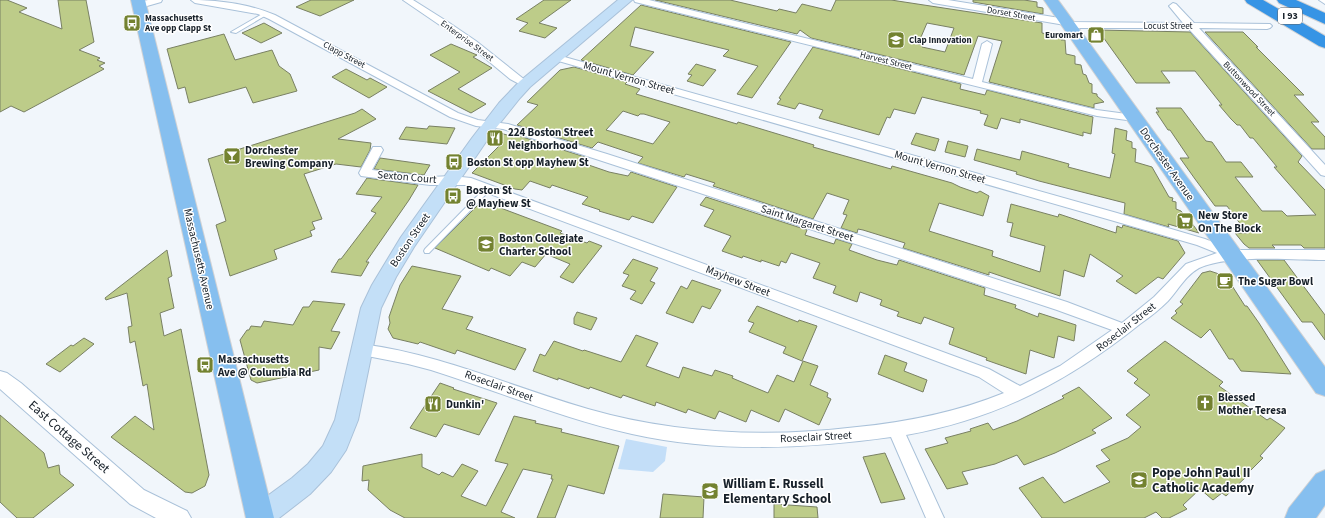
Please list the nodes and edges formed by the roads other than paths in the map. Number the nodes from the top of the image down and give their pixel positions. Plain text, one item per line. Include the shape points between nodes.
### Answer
1 (195, 0) edge
2 (407, 0) edge
3 (626, 0) edge
4 (638, 0) edge
5 (933, 0) edge
6 (1051, 0) edge
7 (1253, 0) edge
8 (1284, 0) edge
9 (145, 2) edge
10 (1173, 6) dead end
11 (1298, 7) junction
12 (266, 14) junction
13 (1325, 15) edge
14 (1325, 19) edge
15 (1068, 24) junction
16 (1191, 26) junction
17 (1267, 26) dead end
18 (234, 32) dead end
19 (1325, 33) edge
20 (1325, 43) edge
21 (987, 44) dead end
22 (558, 58) junction
23 (977, 83) junction
24 (525, 84) junction
25 (1134, 118) junction
26 (489, 125) junction
27 (377, 150) dead end
28 (1325, 172) edge
29 (452, 180) junction
30 (488, 189) junction
31 (427, 251) dead end
32 (1231, 255) junction
33 (1325, 255) edge
34 (1124, 329) junction
35 (362, 350) junction
36 (0, 379) edge
37 (1325, 386) edge
38 (1020, 394) junction
39 (896, 430) junction
40 (1325, 483) edge
41 (137, 497) junction
42 (146, 518) edge
43 (180, 518) edge
44 (259, 518) edge
45 (935, 518) edge
46 (1299, 518) edge

1 - 12 street, Clapp Street
2 - 24 street, Enterprise Street via 453,29
3 - 22 main road, Boston Street
4 - 23 street, Harvest Street
5 - 15 street, Dorset Street
6 - 15 main road, Dorchester Avenue
7 - 19 highway, I 93
7 - 20 highway
8 - 11 highway, I 93
9 - 44 main road, Massachusetts Avenue
10 - 16 street, Buttonwood Street
11 - 13 highway
11 - 14 highway, I 93
12 - 18 lane
12 - 26 street, Clapp Street via 454,115 470,122
15 - 16 street, Locust Street
15 - 25 main road, Dorchester Avenue
16 - 17 street, Locust Street
16 - 28 street, Buttonwood Street
21 - 23 street
22 - 24 main road, Boston Street
22 - 32 street, Mount Vernon Street via 1117,217 1201,242
23 - 25 street, Harvest Street via 1097,113
24 - 26 main road, Boston Street
25 - 32 main road, Dorchester Avenue
26 - 29 main road, Boston Street
26 - 34 street, Saint Margaret Street via 504,126 670,178 1062,306
27 - 29 street, Sexton Court via 365,173 430,181
29 - 30 street, Mayhew Street via 467,181
29 - 35 main road, Boston Street via 379,288 371,308
30 - 31 lane
30 - 38 street, Mayhew Street via 984,373
32 - 33 street, Mount Vernon Street
32 - 34 street, Roseclair Street via 1190,267 1159,301
32 - 37 main road, Dorchester Avenue
34 - 38 street, Roseclair Street via 1077,363
35 - 39 street, Roseclair Street via 442,366 515,393 598,419 663,433 733,440 816,439
35 - 44 main road, Boston Street via 349,415 333,450 303,484
36 - 41 street, East Cottage Street
38 - 39 street, Roseclair Street via 964,414
39 - 45 street
40 - 46 main road
41 - 42 street, East Cottage Street
41 - 43 street, East Cottage Street

